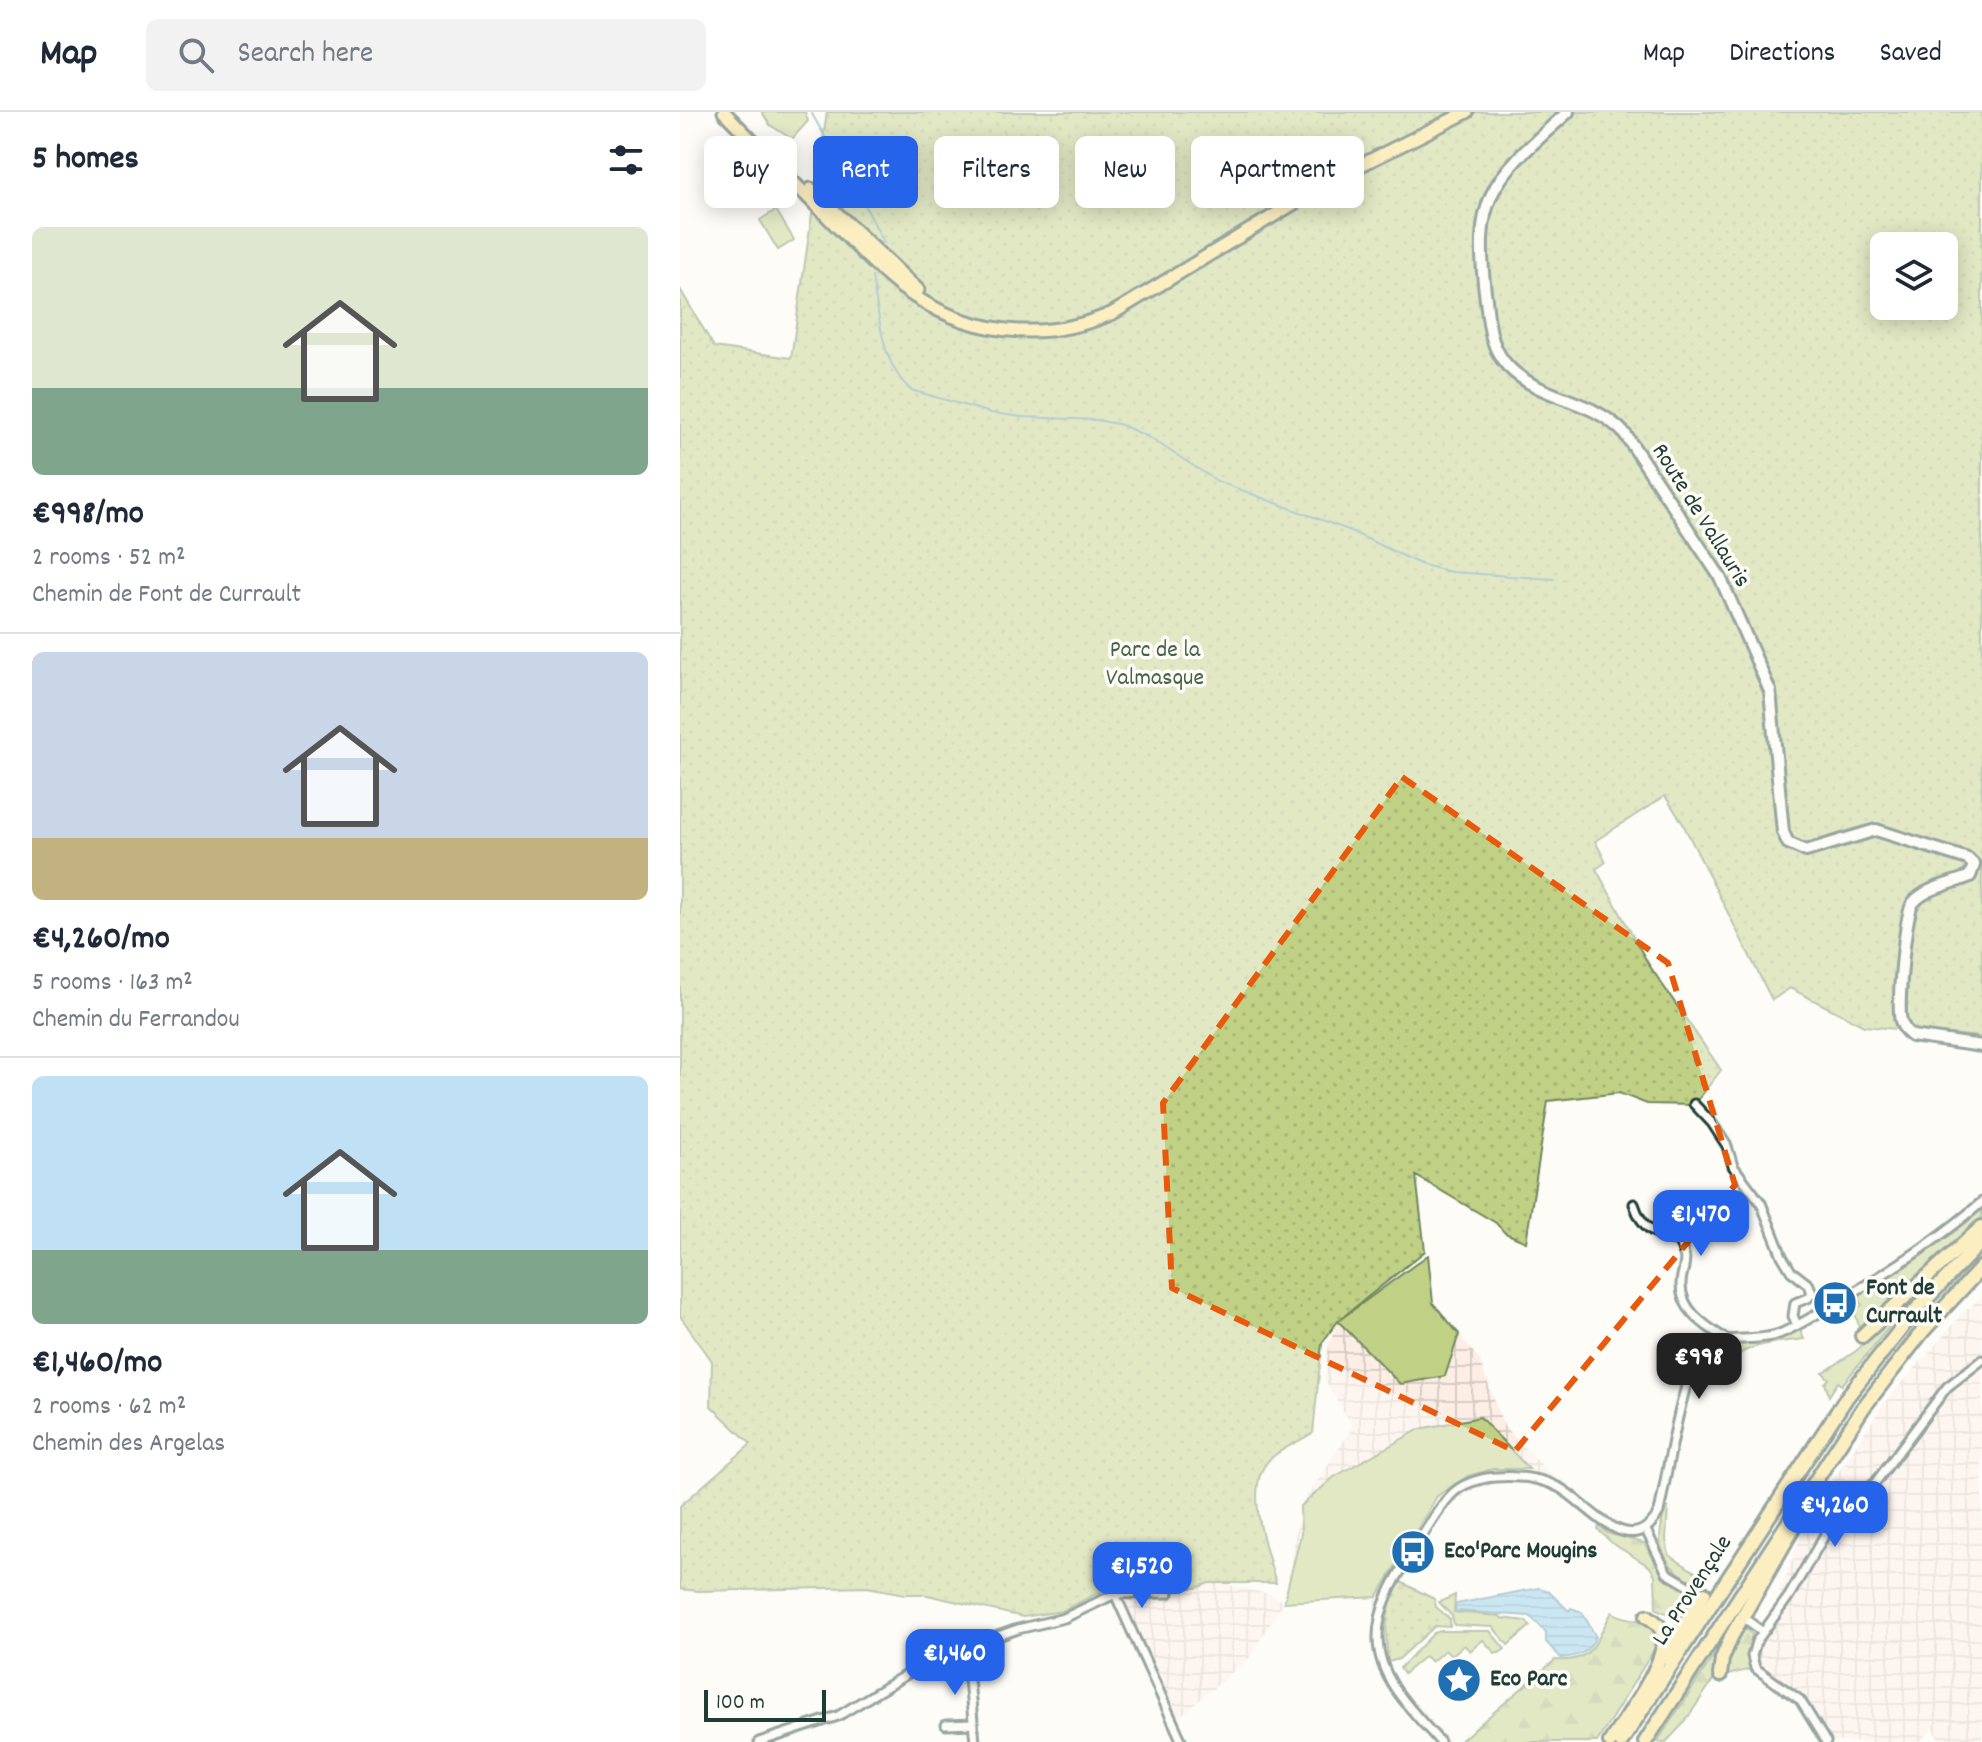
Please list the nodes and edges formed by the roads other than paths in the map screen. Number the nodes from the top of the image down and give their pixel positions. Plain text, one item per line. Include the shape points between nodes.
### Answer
1 (724, 112) edge
2 (732, 112) edge
3 (1452, 112) edge
4 (1467, 112) edge
5 (1567, 113) edge
6 (1982, 1046) edge
7 (1694, 1104) dead end
8 (1982, 1202) edge
9 (1634, 1204) dead end
10 (1982, 1227) edge
11 (1982, 1241) edge
12 (1982, 1267) edge
13 (1797, 1325) junction
14 (1862, 1336) dead end
15 (1726, 1339) junction
16 (1982, 1360) edge
17 (1838, 1444) junction
18 (1645, 1528) junction
19 (1699, 1591) joint
20 (1169, 1593) dead end
21 (1115, 1594) junction
22 (1647, 1616) dead end
23 (1748, 1621) dead end
24 (1763, 1632) junction
25 (966, 1649) junction
26 (1654, 1670) junction
27 (1720, 1675) dead end
28 (973, 1724) junction
29 (946, 1725) dead end
30 (759, 1742) edge
31 (975, 1742) edge
32 (1182, 1742) edge
33 (1440, 1742) edge
34 (1610, 1742) edge
35 (1621, 1742) edge
36 (1645, 1742) edge
37 (1826, 1742) edge

1 - 4 main road via 899,285 964,320 1032,332 1075,327 1122,308 1326,183
2 - 3 main road via 919,290 965,314 1032,326 1071,321 1111,307 1326,177
5 - 6 main road, Route de Vallauris via 1514,160 1483,214 1480,236 1490,337 1514,373 1612,420 1720,577 1770,691 1788,843 1806,851 1876,830 1974,865 1970,876 1927,893 1910,909 1900,1016 1912,1036
7 - 13 street via 1712,1123 1733,1166 1761,1203 1791,1271 1809,1285 1812,1293 1795,1303
8 - 13 street via 1898,1266
9 - 15 street via 1648,1231 1678,1241 1686,1255 1682,1287 1688,1305 1695,1319
10 - 14 highway
11 - 35 highway, La Provençale via 1915,1311 1847,1397
12 - 17 highway, La Provençale via 1906,1352
13 - 15 street via 1770,1337
15 - 18 street via 1703,1348 1691,1369 1659,1512
16 - 24 street via 1947,1387 1875,1483 1834,1519
17 - 27 highway via 1731,1637
17 - 36 highway, La Provençale
18 - 19 street via 1667,1573
18 - 33 street via 1614,1529 1563,1490 1514,1475 1488,1477 1452,1494 1387,1594 1378,1642 1393,1687
19 - 26 highway
20 - 21 street
21 - 25 street via 1064,1618
21 - 32 street
22 - 26 highway via 1659,1625 1663,1638
23 - 24 street
24 - 37 street via 1753,1647 1757,1671 1800,1700
25 - 28 street
25 - 30 street via 932,1659 838,1716
26 - 34 highway
28 - 29 street
28 - 31 street

